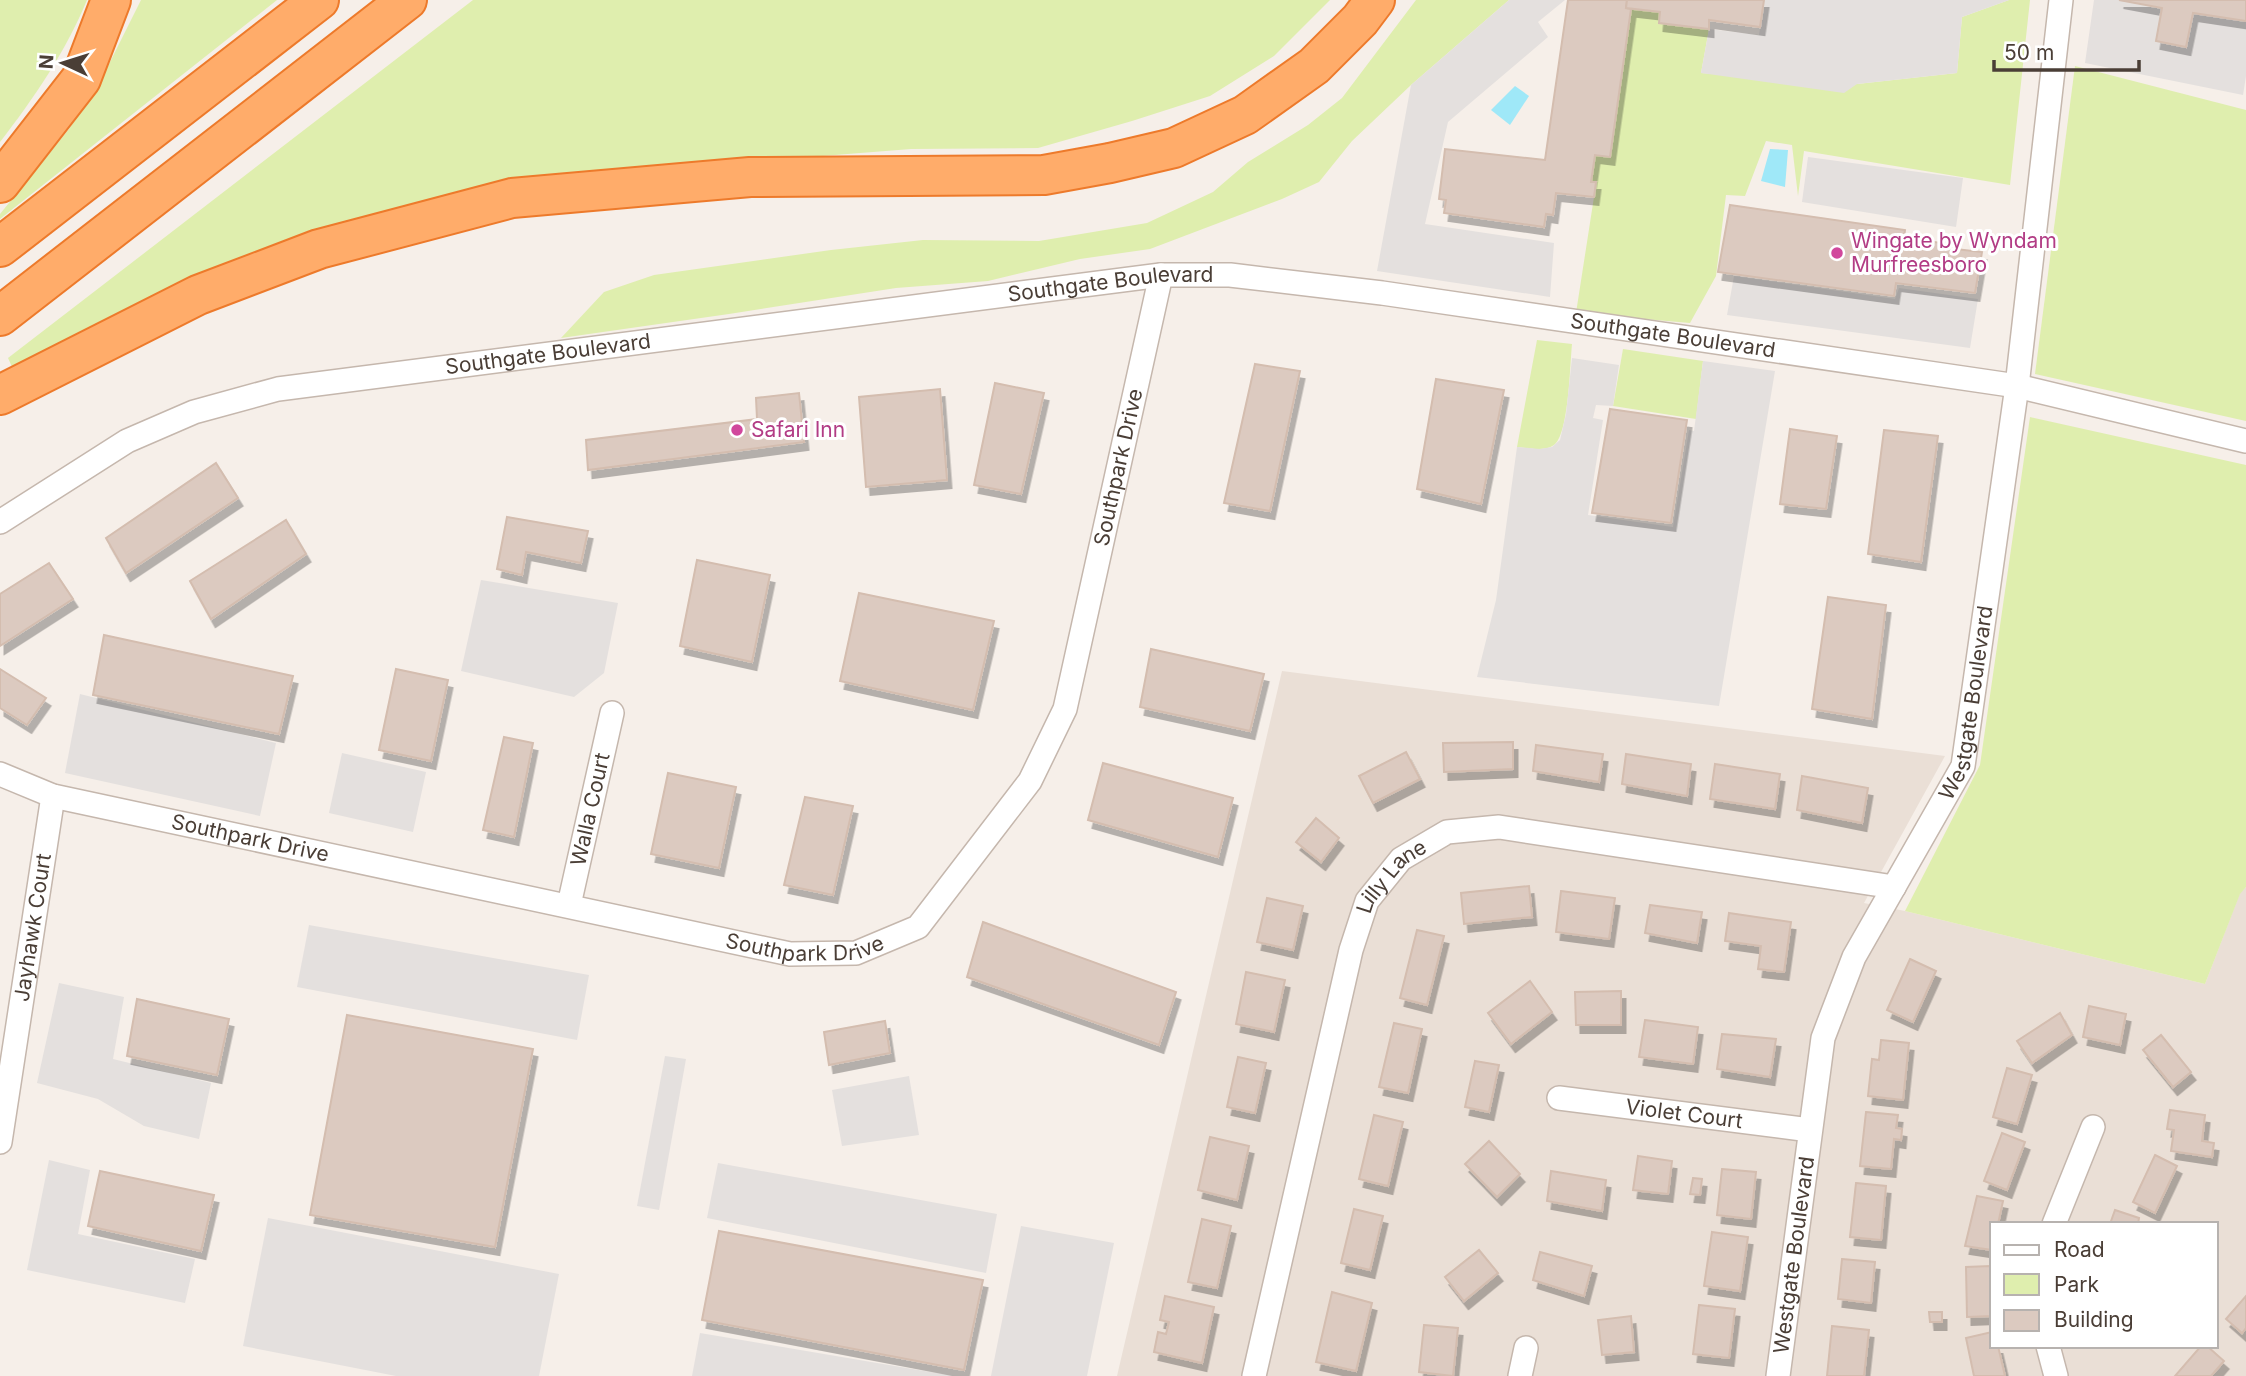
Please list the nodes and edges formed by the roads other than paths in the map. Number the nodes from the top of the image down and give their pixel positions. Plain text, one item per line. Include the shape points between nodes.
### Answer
1 (111, 0) edge
2 (319, 0) edge
3 (407, 0) edge
4 (1375, 0) edge
5 (2061, 0) edge
6 (0, 183) edge
7 (0, 247) edge
8 (1161, 275) junction
9 (0, 316) edge
10 (2017, 386) junction
11 (0, 395) edge
12 (2246, 441) edge
13 (0, 522) edge
14 (612, 713) dead end
15 (0, 774) edge
16 (53, 796) junction
17 (1894, 887) junction
18 (569, 905) junction
19 (1559, 1098) dead end
20 (2093, 1128) dead end
21 (1810, 1130) junction
22 (0, 1142) edge
23 (2055, 1222) edge
24 (1526, 1348) dead end
25 (2049, 1348) edge
26 (1254, 1376) edge
27 (1520, 1376) edge
28 (1778, 1376) edge
29 (2056, 1376) edge

1 - 6 highway via 81,79
2 - 7 highway
3 - 9 highway
4 - 11 highway via 1314,66 1245,115 1174,148 1044,174 750,177 512,198 319,249 198,295
5 - 10 street, Westgate Boulevard
8 - 10 street, Southgate Boulevard via 1230,275 1382,293
8 - 13 street, Southgate Boulevard via 278,389 194,412 127,441
8 - 18 street, Southpark Drive via 1065,709 1030,780 918,927 856,953 790,954
10 - 12 street, Southgate Boulevard
10 - 17 street, Westgate Boulevard via 1963,766
14 - 18 street, Walla Court
15 - 16 street, Southpark Drive
16 - 18 street, Southpark Drive
16 - 22 street, Jayhawk Court
17 - 21 street, Westgate Boulevard via 1854,957 1823,1038
17 - 26 street, Lilly Lane via 1499,827 1447,832 1401,859 1367,901 1351,950
19 - 21 street, Violet Court
20 - 23 street
21 - 28 street, Westgate Boulevard
24 - 27 street
25 - 29 street

